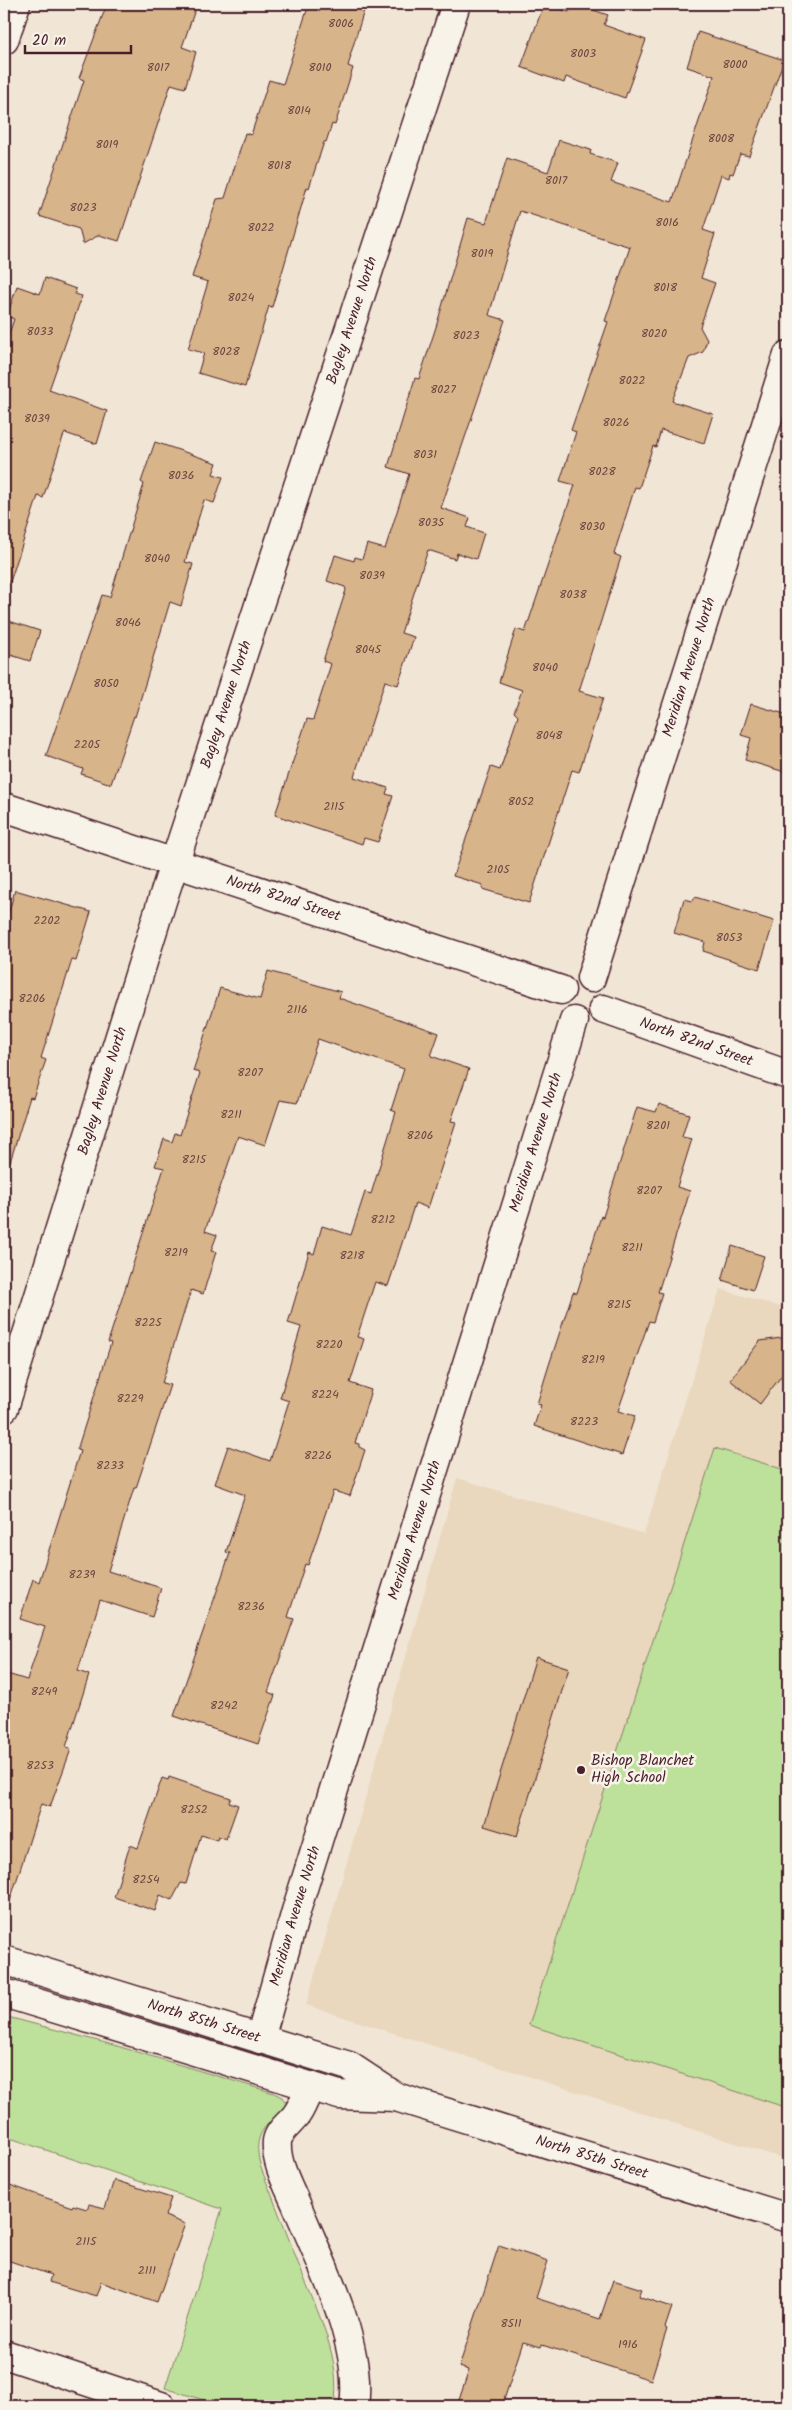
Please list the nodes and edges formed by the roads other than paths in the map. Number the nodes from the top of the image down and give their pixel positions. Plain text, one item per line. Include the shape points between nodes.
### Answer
1 (16, 4) edge
2 (456, 4) edge
3 (4, 40) edge
4 (788, 355) edge
5 (4, 807) edge
6 (174, 864) junction
7 (591, 978) junction
8 (561, 990) junction
9 (604, 1009) junction
10 (574, 1021) junction
11 (788, 1075) edge
12 (4, 1408) edge
13 (4, 1960) edge
14 (4, 1993) edge
15 (260, 2038) junction
16 (310, 2086) junction
17 (396, 2097) junction
18 (788, 2218) edge
19 (4, 2354) edge
20 (161, 2406) edge
21 (354, 2406) edge

1 - 3 street
2 - 6 street, Bagley Avenue North
4 - 7 street, Meridian Avenue North
5 - 6 street, North 82nd Street
6 - 8 street, North 82nd Street
6 - 12 street, Bagley Avenue North
7 - 8 street via 580,976 572,979
7 - 9 street via 605,992
8 - 10 street via 560,1006
9 - 10 street via 591,1021
9 - 11 street, North 82nd Street
10 - 15 street, Meridian Avenue North via 298,1902
13 - 15 street, North 85th Street
14 - 16 street, North 85th Street
15 - 17 street, North 85th Street via 349,2066
16 - 17 street, North 85th Street via 339,2095
16 - 21 street via 304,2103 278,2136 277,2150 344,2324 356,2394
17 - 18 street, North 85th Street
19 - 20 street

